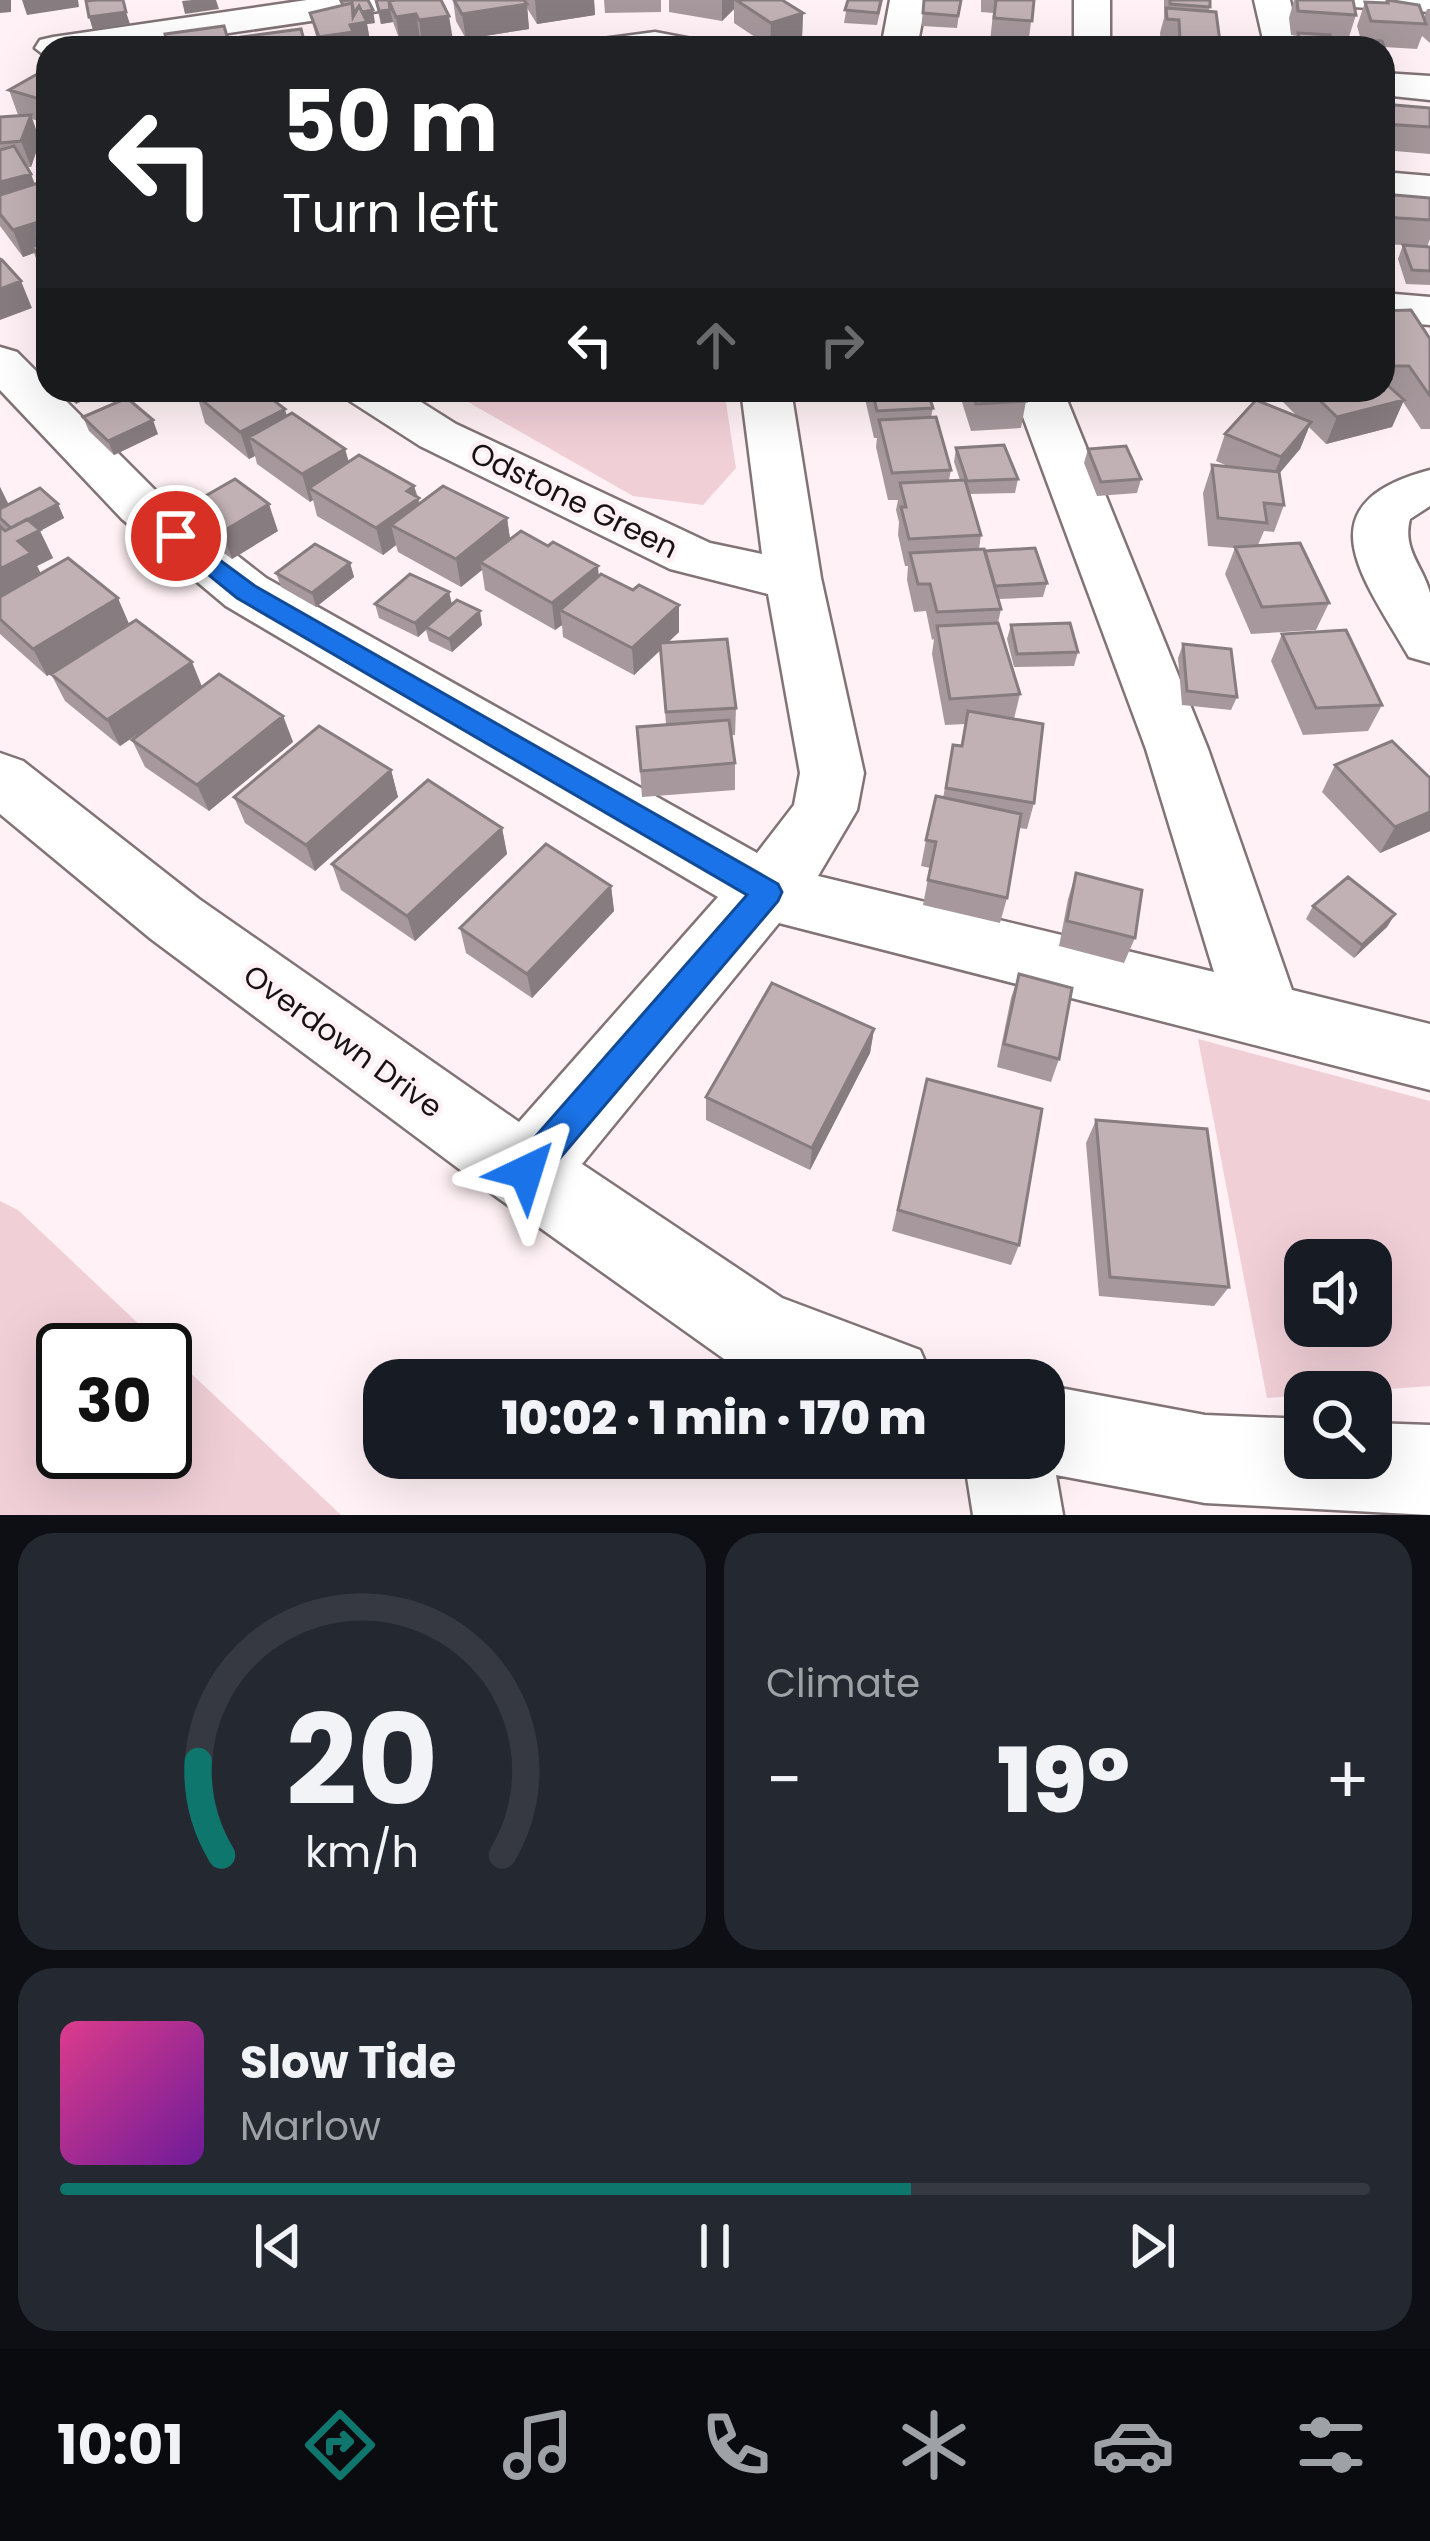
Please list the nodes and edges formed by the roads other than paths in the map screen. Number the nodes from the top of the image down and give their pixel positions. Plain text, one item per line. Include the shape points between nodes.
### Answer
1 (380, 0) edge
2 (908, 0) edge
3 (1092, 0) edge
4 (1272, 0) edge
5 (1365, 0) edge
6 (1430, 1) edge
7 (134, 36) edge
8 (901, 36) edge
9 (1092, 36) edge
10 (1280, 36) edge
11 (1395, 86) edge
12 (1430, 88) edge
13 (1395, 186) edge
14 (1430, 189) edge
15 (1395, 308) edge
16 (1430, 311) edge
17 (0, 362) edge
18 (36, 399) edge
19 (39, 402) edge
20 (387, 402) edge
21 (768, 402) edge
22 (1043, 402) edge
23 (1430, 487) edge
24 (793, 578) junction
25 (1430, 642) edge
26 (0, 778) edge
27 (767, 892) junction
28 (1264, 1015) junction
29 (1430, 1057) edge
30 (526, 1172) junction
31 (833, 1359) edge
32 (1065, 1433) edge
33 (1430, 1469) edge
34 (1012, 1479) edge
35 (1018, 1515) edge

1 - 7 street
2 - 8 street
3 - 9 street
4 - 10 street
5 - 6 street
11 - 12 street
13 - 14 street
15 - 16 street
17 - 18 street
19 - 27 street via 141,507 246,592
20 - 24 street, Odstone Green via 483,458 690,556
21 - 24 street
22 - 28 street via 1177,749
23 - 25 street via 1386,508 1376,535
24 - 27 street via 829,750 830,793
26 - 30 street, Overdown Drive via 175,919
27 - 28 street
27 - 30 street
28 - 29 street
30 - 31 street, Overdown Drive via 757,1331
32 - 33 street via 1205,1459
34 - 35 street

